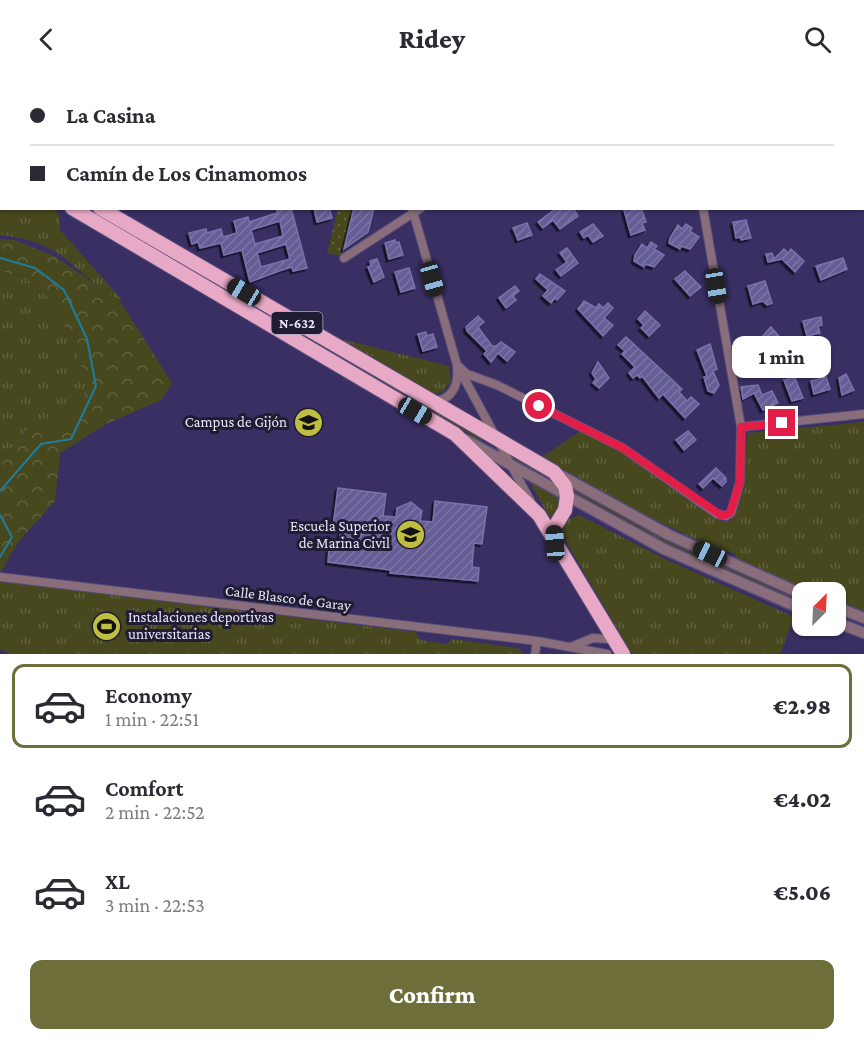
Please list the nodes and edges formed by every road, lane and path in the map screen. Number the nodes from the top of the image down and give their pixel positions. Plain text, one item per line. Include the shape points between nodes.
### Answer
1 (75, 210) edge
2 (103, 210) edge
3 (416, 210) edge
4 (703, 210) edge
5 (344, 258) dead end
6 (457, 365) junction
7 (429, 400) junction
8 (864, 414) edge
9 (741, 427) junction
10 (455, 434) junction
11 (494, 437) junction
12 (509, 464) junction
13 (554, 472) junction
14 (566, 503) junction
15 (539, 515) junction
16 (555, 543) junction
17 (0, 577) edge
18 (792, 590) edge
19 (792, 605) edge
20 (846, 611) edge
21 (864, 618) edge
22 (846, 626) edge
23 (864, 633) edge
24 (593, 638) junction
25 (537, 641) junction
26 (610, 644) edge
27 (573, 646) junction
28 (535, 654) edge

1 - 10 highway, N-632
2 - 7 highway, N-632
3 - 5 street
3 - 6 street
4 - 9 street
6 - 7 street via 459,378 455,388 439,401
6 - 9 street via 467,374 623,448 717,514 726,516 740,482
6 - 11 street
7 - 11 highway, N-632
8 - 9 street
10 - 12 street
10 - 15 highway, N-632
11 - 12 street
11 - 13 highway, N-632
12 - 14 street
12 - 15 street
13 - 14 highway via 565,486
13 - 18 street via 669,535
14 - 16 highway via 554,528
14 - 19 street via 589,509 664,549
15 - 16 highway, N-632
16 - 26 highway, N-632
17 - 25 street, Calle Blasco de Garay
20 - 21 street
22 - 23 street
24 - 26 street
24 - 26 street, Calle Blasco de Garay
24 - 27 street, Calle Blasco de Garay
25 - 27 street, Calle Blasco de Garay
25 - 28 street
26 - 27 street, Calle Blasco de Garay

